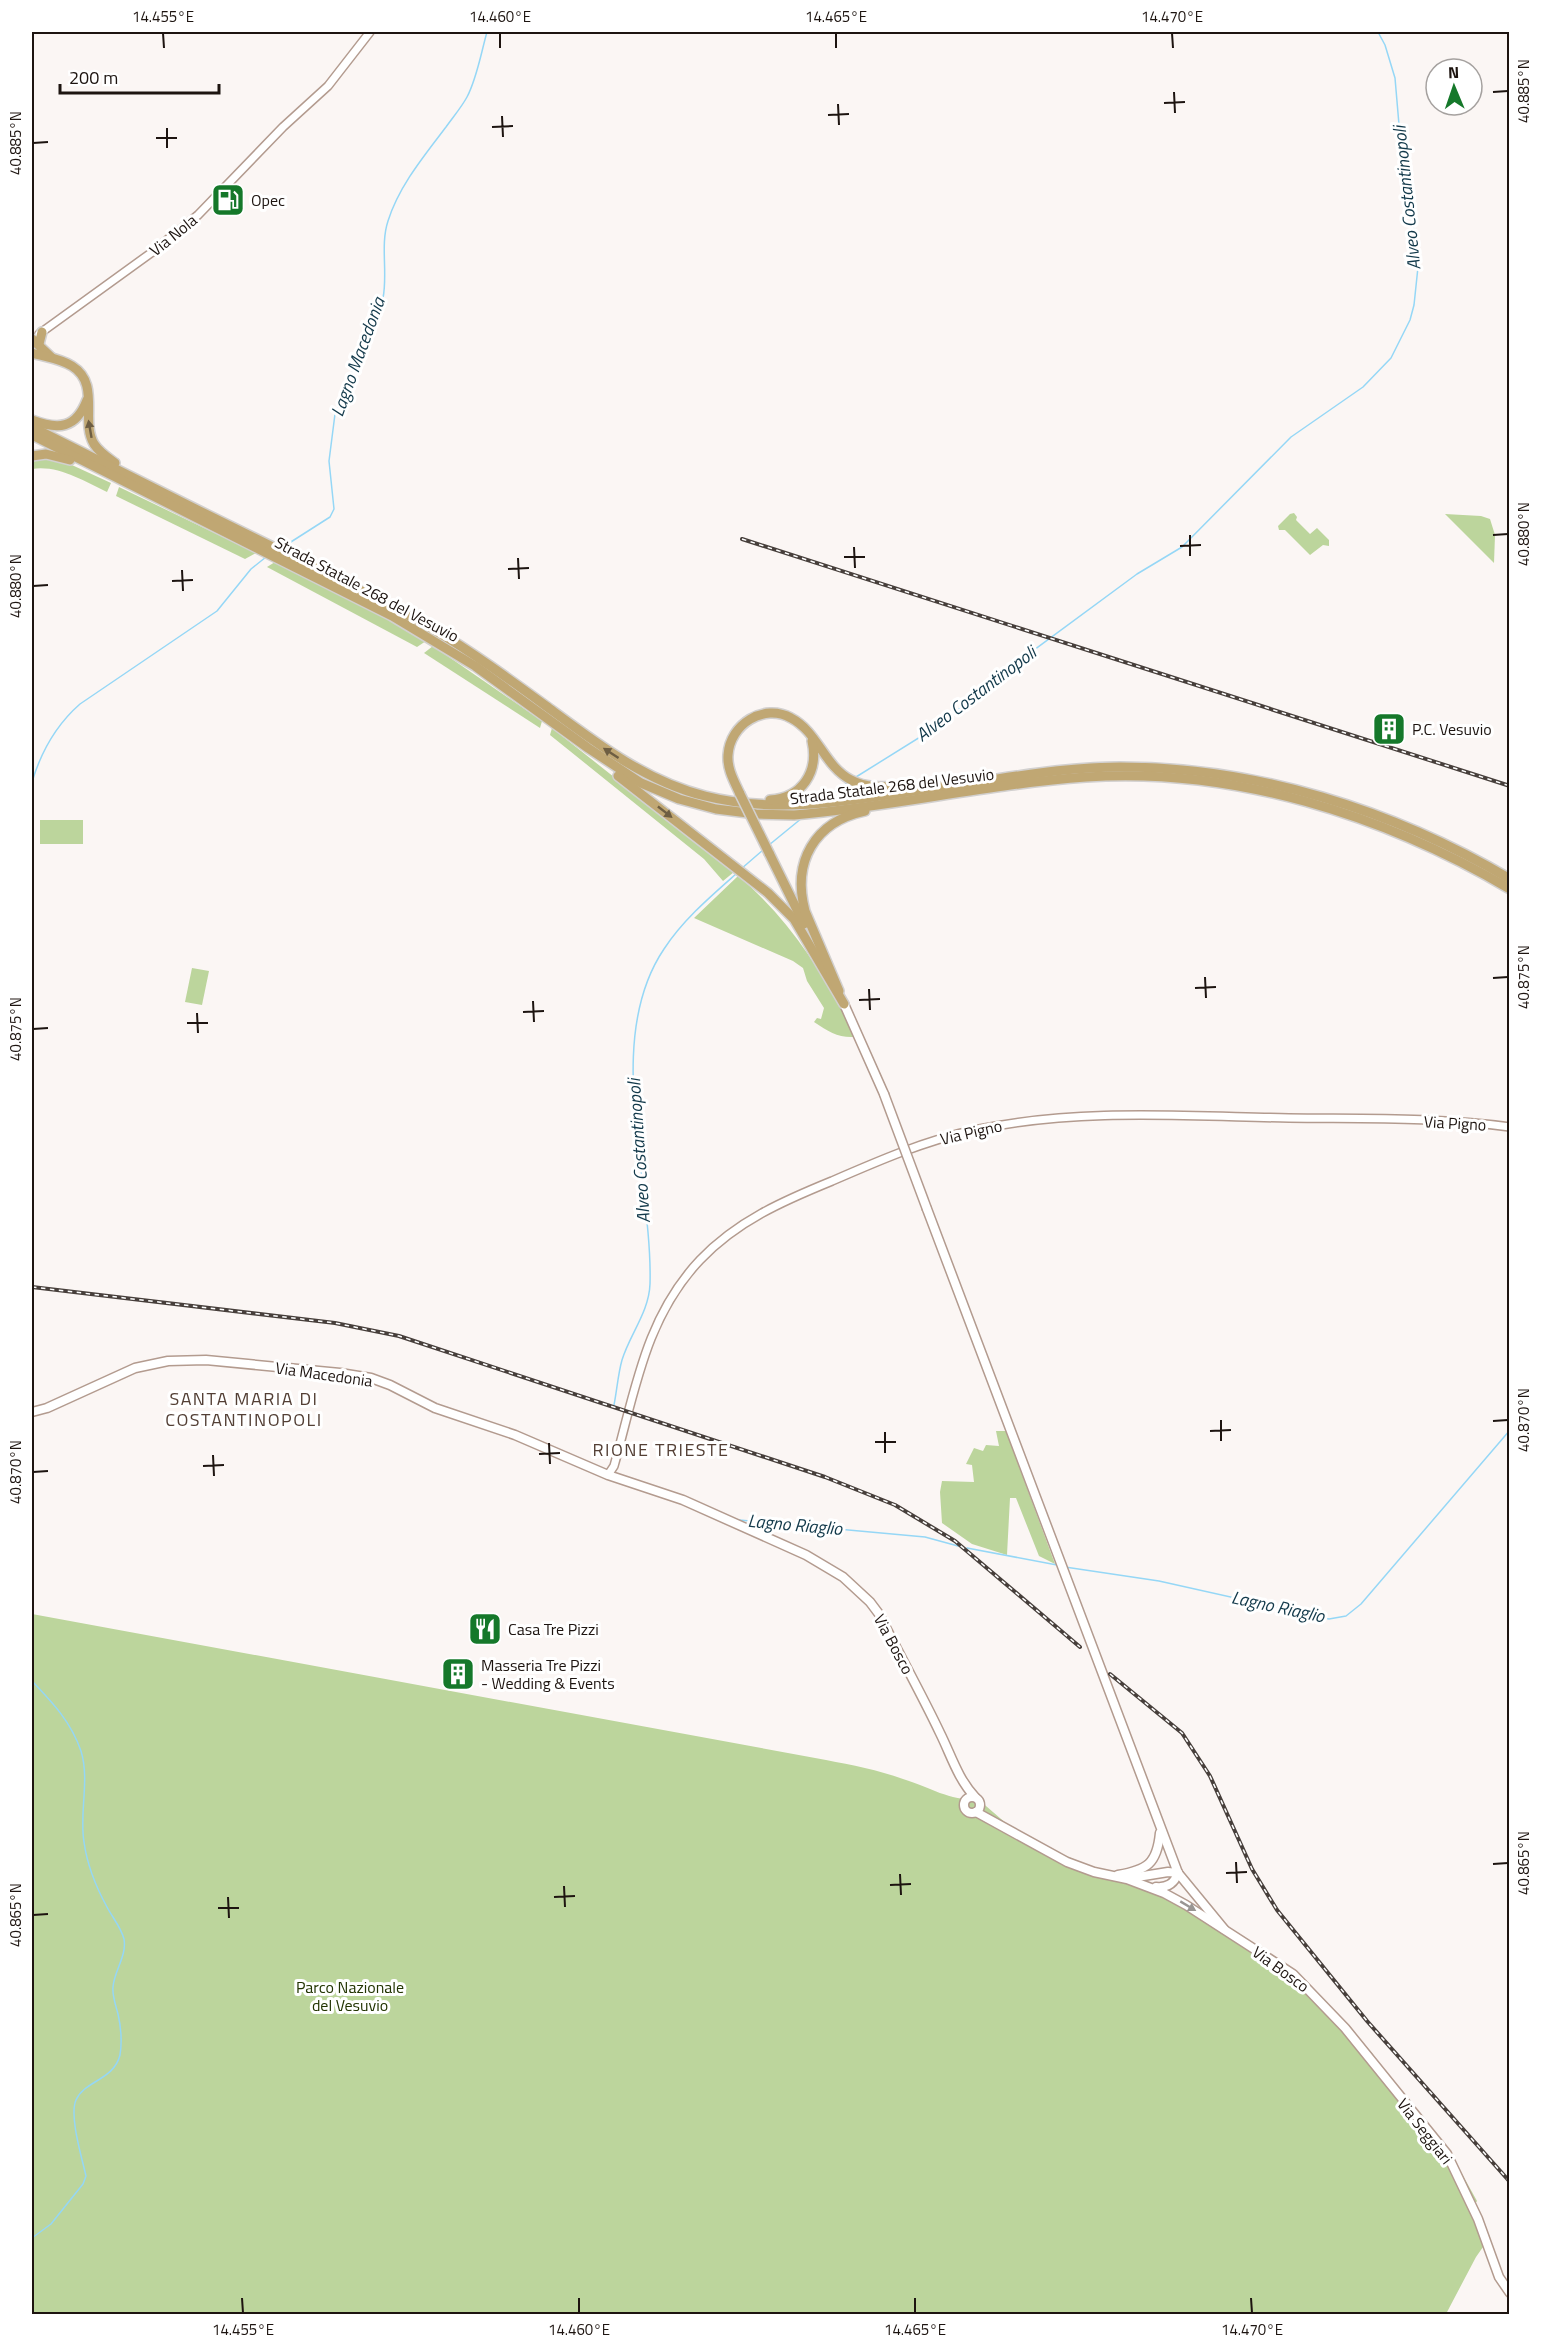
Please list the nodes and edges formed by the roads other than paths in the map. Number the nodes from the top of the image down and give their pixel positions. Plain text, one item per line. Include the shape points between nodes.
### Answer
1 (370, 32) edge
2 (42, 332) joint
3 (33, 346) edge
4 (89, 395) junction
5 (32, 420) edge
6 (32, 427) edge
7 (32, 435) edge
8 (32, 456) edge
9 (124, 481) junction
10 (182, 502) junction
11 (262, 546) junction
12 (556, 720) junction
13 (810, 736) junction
14 (588, 748) junction
15 (963, 783) junction
16 (681, 789) junction
17 (978, 790) junction
18 (811, 808) junction
19 (1509, 879) edge
20 (1509, 889) edge
21 (844, 1004) junction
22 (1509, 1127) edge
23 (32, 1412) edge
24 (608, 1475) junction
25 (1160, 1829) junction
26 (1178, 1873) junction
27 (1110, 1876) junction
28 (1127, 1879) junction
29 (1151, 1887) junction
30 (1224, 1929) junction
31 (1333, 2015) joint
32 (1509, 2293) edge

1 - 2 street, Via Nola via 328,86 198,215
2 - 3 highway
3 - 4 highway via 78,370
4 - 5 highway via 82,412 64,425 46,426
10 -> 4 highway via 116,464 95,447 89,426
6 - 10 highway, Strada Statale 268 del Vesuvio
7 - 9 highway, Strada Statale 268 del Vesuvio
8 - 9 highway via 59,456
9 - 11 highway, Strada Statale 268 del Vesuvio
10 - 11 highway, Strada Statale 268 del Vesuvio
11 - 12 highway, Strada Statale 268 del Vesuvio via 429,632
12 - 14 highway, Strada Statale 268 del Vesuvio
16 -> 12 highway, Strada Statale 268 del Vesuvio via 630,765
13 - 15 highway via 830,764 856,783 882,787
13 - 16 highway via 814,753 812,772 800,789 784,798 752,800
13 - 21 highway, bridge via 799,722 768,713 748,720 734,735 728,754 740,794
14 - 18 highway, Strada Statale 268 del Vesuvio via 641,783 679,799 733,812 794,815
14 -> 21 highway via 768,893 794,919
15 - 18 highway, Strada Statale 268 del Vesuvio via 831,801
15 - 19 highway, Strada Statale 268 del Vesuvio via 1104,767 1164,769 1235,778 1378,815 1442,842
16 - 18 highway, Strada Statale 268 del Vesuvio via 734,802
17 - 18 highway, Strada Statale 268 del Vesuvio
17 - 20 highway, Strada Statale 268 del Vesuvio via 1122,776 1186,779 1245,789 1376,824 1438,850
17 - 21 highway via 848,816 814,841 801,874 802,898
21 - 25 main road, bridge via 884,1094
22 - 24 street, Via Pigno via 1419,1121 1088,1115 1027,1120 971,1131 896,1154 771,1206 700,1260 659,1317
23 - 24 main road, Via Macedonia via 135,1368 168,1360 340,1373 390,1385 435,1408 533,1441
24 - 27 main road, Via Bosco via 716,1513 818,1561 843,1577 879,1614 973,1800 1000,1824 1067,1862
25 - 26 main road
25 - 27 main road via 1153,1861 1144,1868
26 - 28 main road, Via Bosco
26 - 29 main road via 1170,1885
26 - 30 main road, Via Bosco
27 - 28 main road, Via Bosco
28 - 29 main road, Via Bosco
29 -> 30 main road, Via Bosco
30 - 31 main road, Via Bosco via 1293,1974
31 - 32 main road, Via Seggiari via 1447,2154

